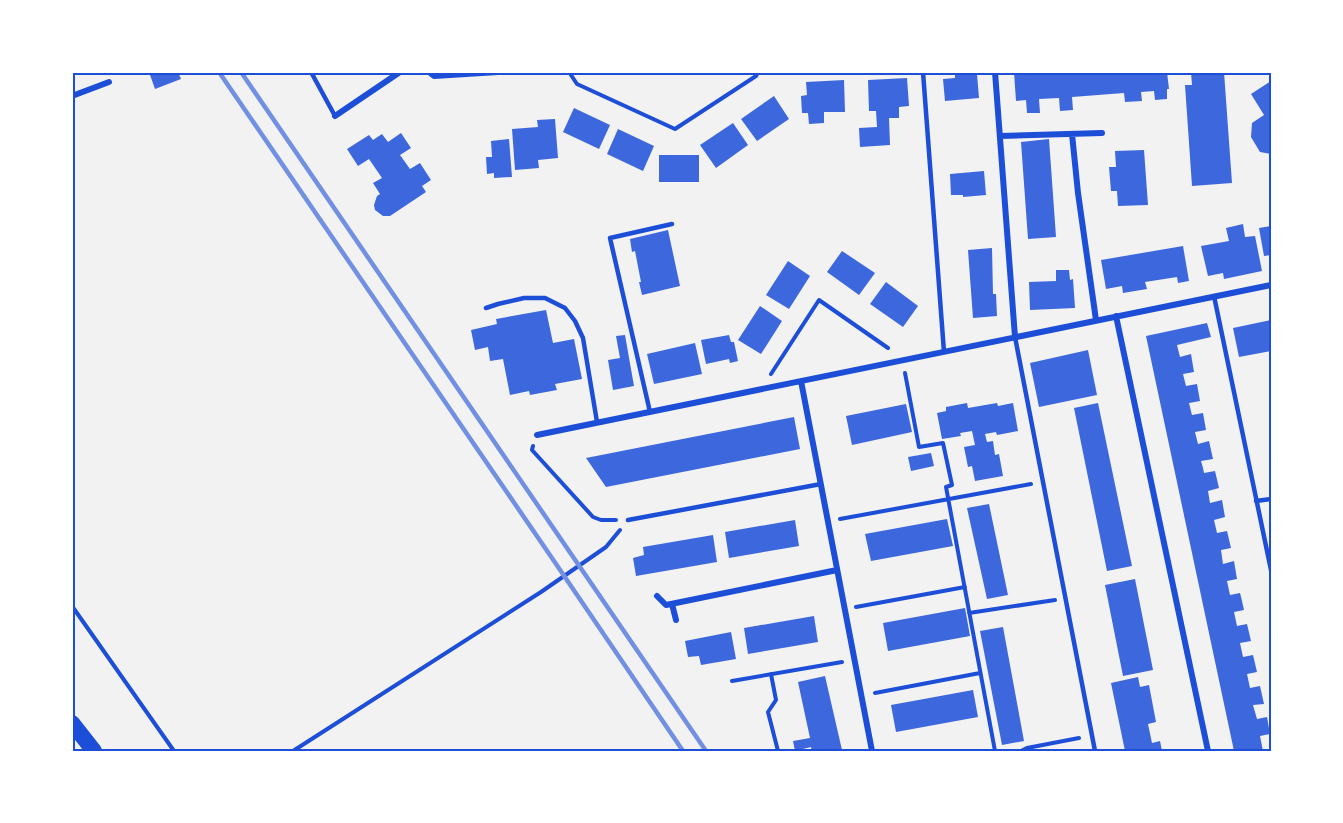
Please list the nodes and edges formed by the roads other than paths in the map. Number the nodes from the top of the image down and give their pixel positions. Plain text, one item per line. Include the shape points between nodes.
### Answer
1 (311, 72) edge
2 (400, 72) edge
3 (498, 72) edge
4 (923, 72) edge
5 (995, 72) edge
6 (431, 74) edge
7 (109, 82) dead end
8 (72, 96) edge
9 (335, 116) joint
10 (1102, 133) dead end
11 (1072, 134) junction
12 (1000, 136) junction
13 (672, 224) dead end
14 (1271, 285) edge
15 (1214, 296) junction
16 (486, 308) dead end
17 (1116, 316) junction
18 (1096, 320) junction
19 (1015, 337) junction
20 (944, 352) junction
21 (801, 381) junction
22 (650, 412) junction
23 (597, 422) junction
24 (537, 435) road end
25 (821, 484) junction
26 (1271, 499) edge
27 (1256, 501) junction
28 (628, 520) road end
29 (837, 570) junction
30 (1271, 570) edge
31 (657, 596) dead end
32 (672, 603) junction
33 (676, 620) dead end
34 (72, 723) edge
35 (94, 751) edge
36 (872, 751) edge
37 (1095, 751) edge
38 (1208, 751) edge

1 - 9 lane
2 - 9 street
3 - 6 street
4 - 20 lane
5 - 12 street
7 - 8 street
10 - 11 street
11 - 12 street
11 - 18 street
12 - 19 street
13 - 22 lane via 610,238
14 - 15 street
15 - 17 street
15 - 27 lane
16 - 23 lane via 524,298 545,298 565,308 583,338
17 - 18 street
17 - 38 street
18 - 19 street
19 - 20 street
19 - 37 lane
20 - 21 street
21 - 22 street
21 - 25 street
22 - 23 street
23 - 24 street
25 - 28 lane
25 - 29 street
26 - 27 lane
27 - 30 lane
29 - 32 street
29 - 36 street
31 - 32 street via 666,605
32 - 33 street
34 - 35 highway

